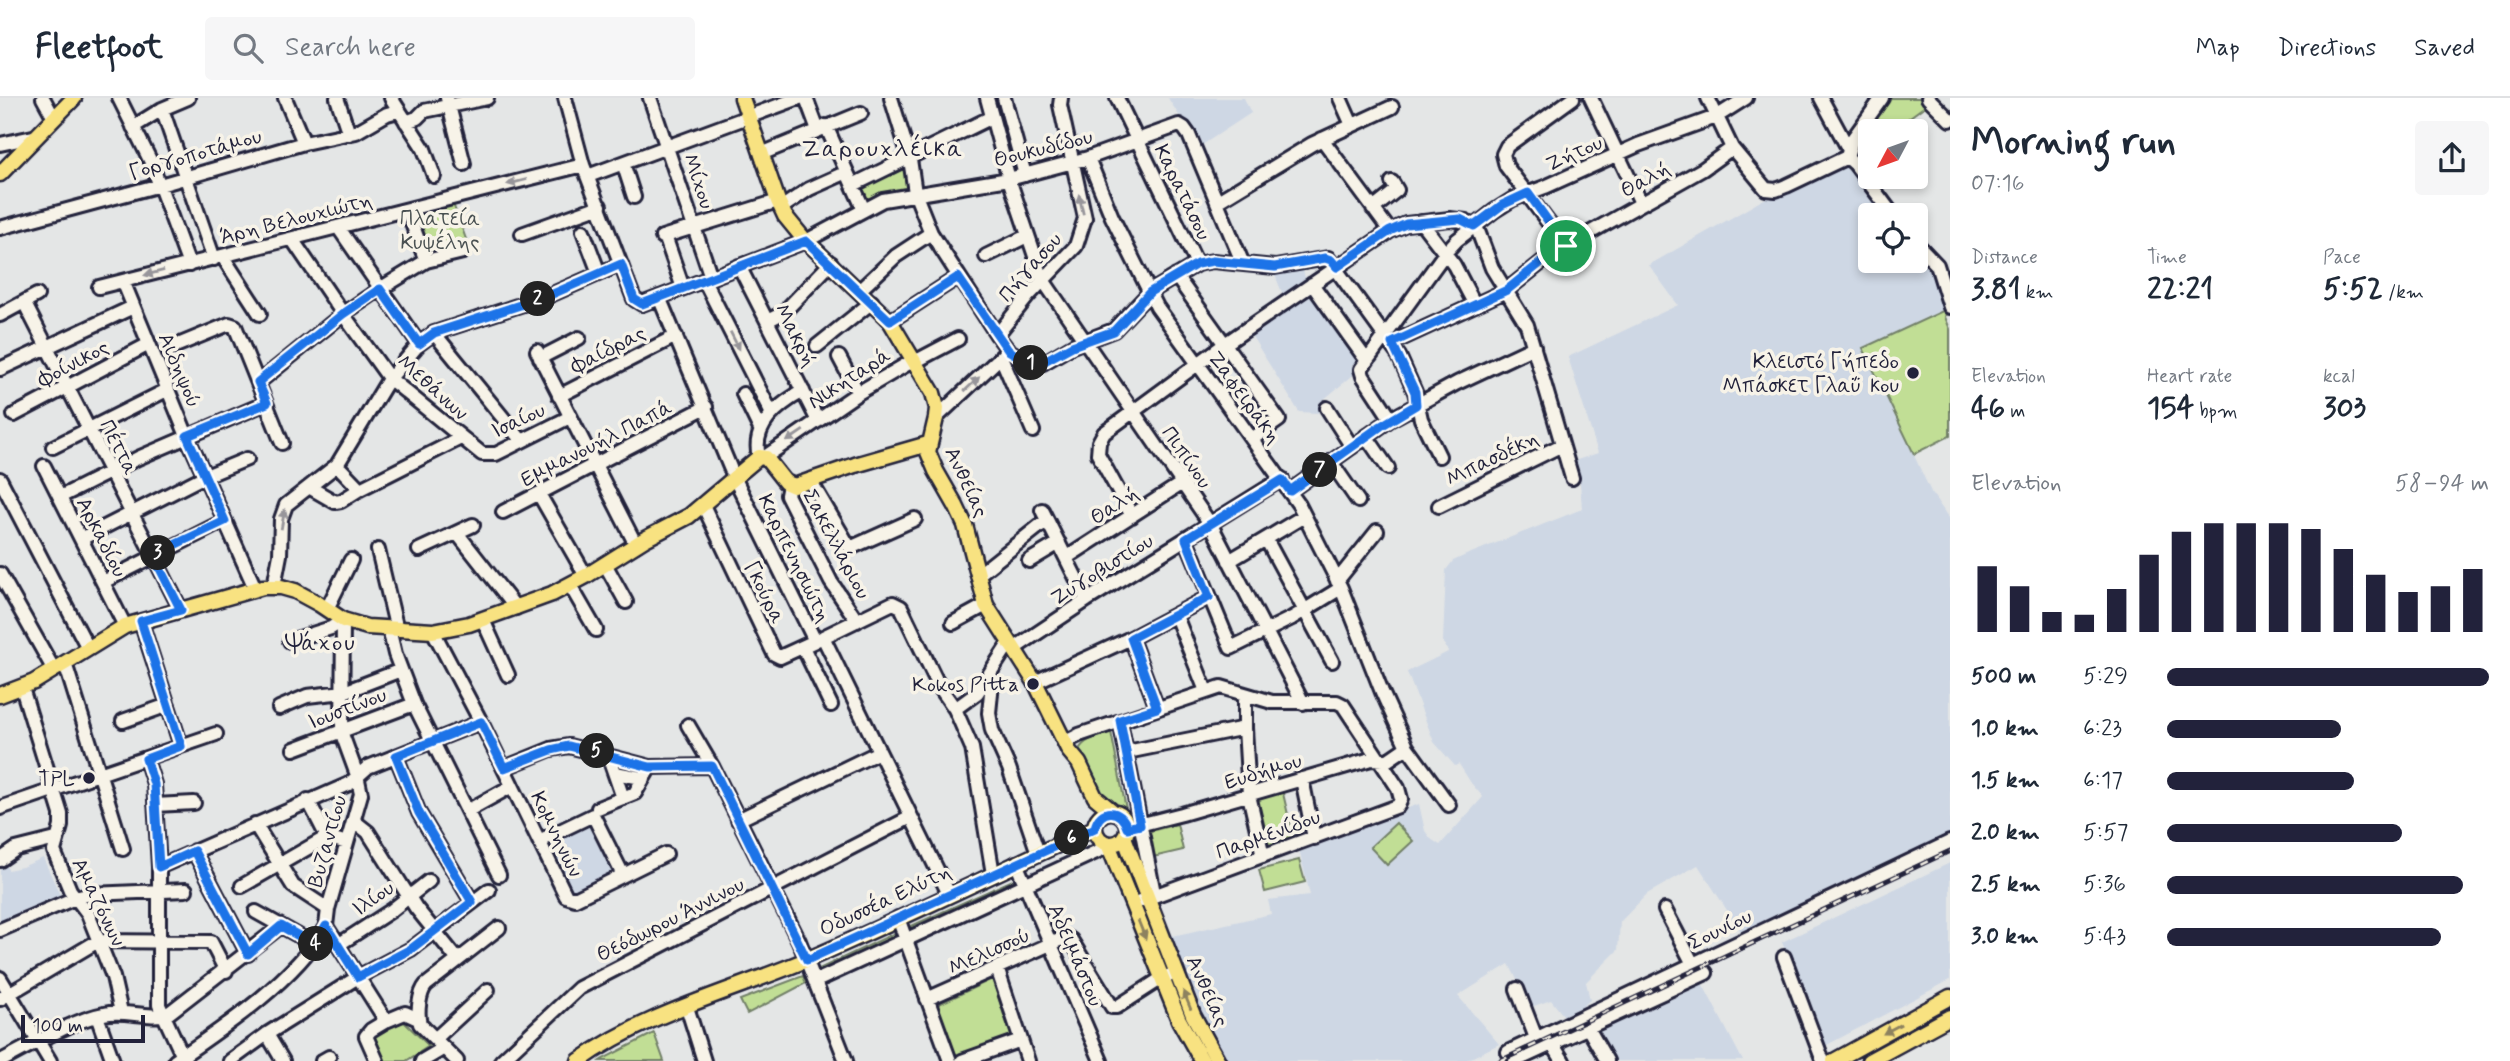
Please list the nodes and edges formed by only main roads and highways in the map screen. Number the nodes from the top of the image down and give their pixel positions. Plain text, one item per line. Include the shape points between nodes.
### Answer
1 (74, 98) edge
2 (742, 98) edge
3 (0, 174) edge
4 (928, 444) junction
5 (0, 695) edge
6 (1072, 755) junction
7 (1113, 812) junction
8 (1095, 826) junction
9 (1130, 830) junction
10 (1109, 845) junction
11 (1169, 976) junction
12 (1950, 997) edge
13 (1950, 1017) edge
14 (579, 1061) edge
15 (1202, 1061) edge
16 (1218, 1061) edge
17 (1834, 1061) edge
18 (1869, 1061) edge

1 - 3 main road
2 - 4 main road, Ανθείας via 791,224 890,321 933,393 937,408
4 - 5 main road via 796,485 789,485 762,457 685,518 586,576 483,620 433,631 360,626 295,591 255,588 125,626 22,688
4 - 6 main road, Ανθείας via 930,460 965,525 986,605 1035,682
6 - 7 main road, Ανθείας via 1096,797
6 - 8 main road, Ανθείας
7 - 8 main road via 1102,814
7 - 9 main road
8 - 10 main road via 1098,837
8 - 14 main road, Οδυσσέα Ελύτη via 807,960 626,1032
9 - 10 main road
9 - 11 main road, Ανθείας
10 -> 11 main road, Ανθείας via 1132,904
11 - 15 main road, Ανθείας via 1179,1020
16 -> 11 main road, Ανθείας
12 -> 17 main road
13 - 18 main road

